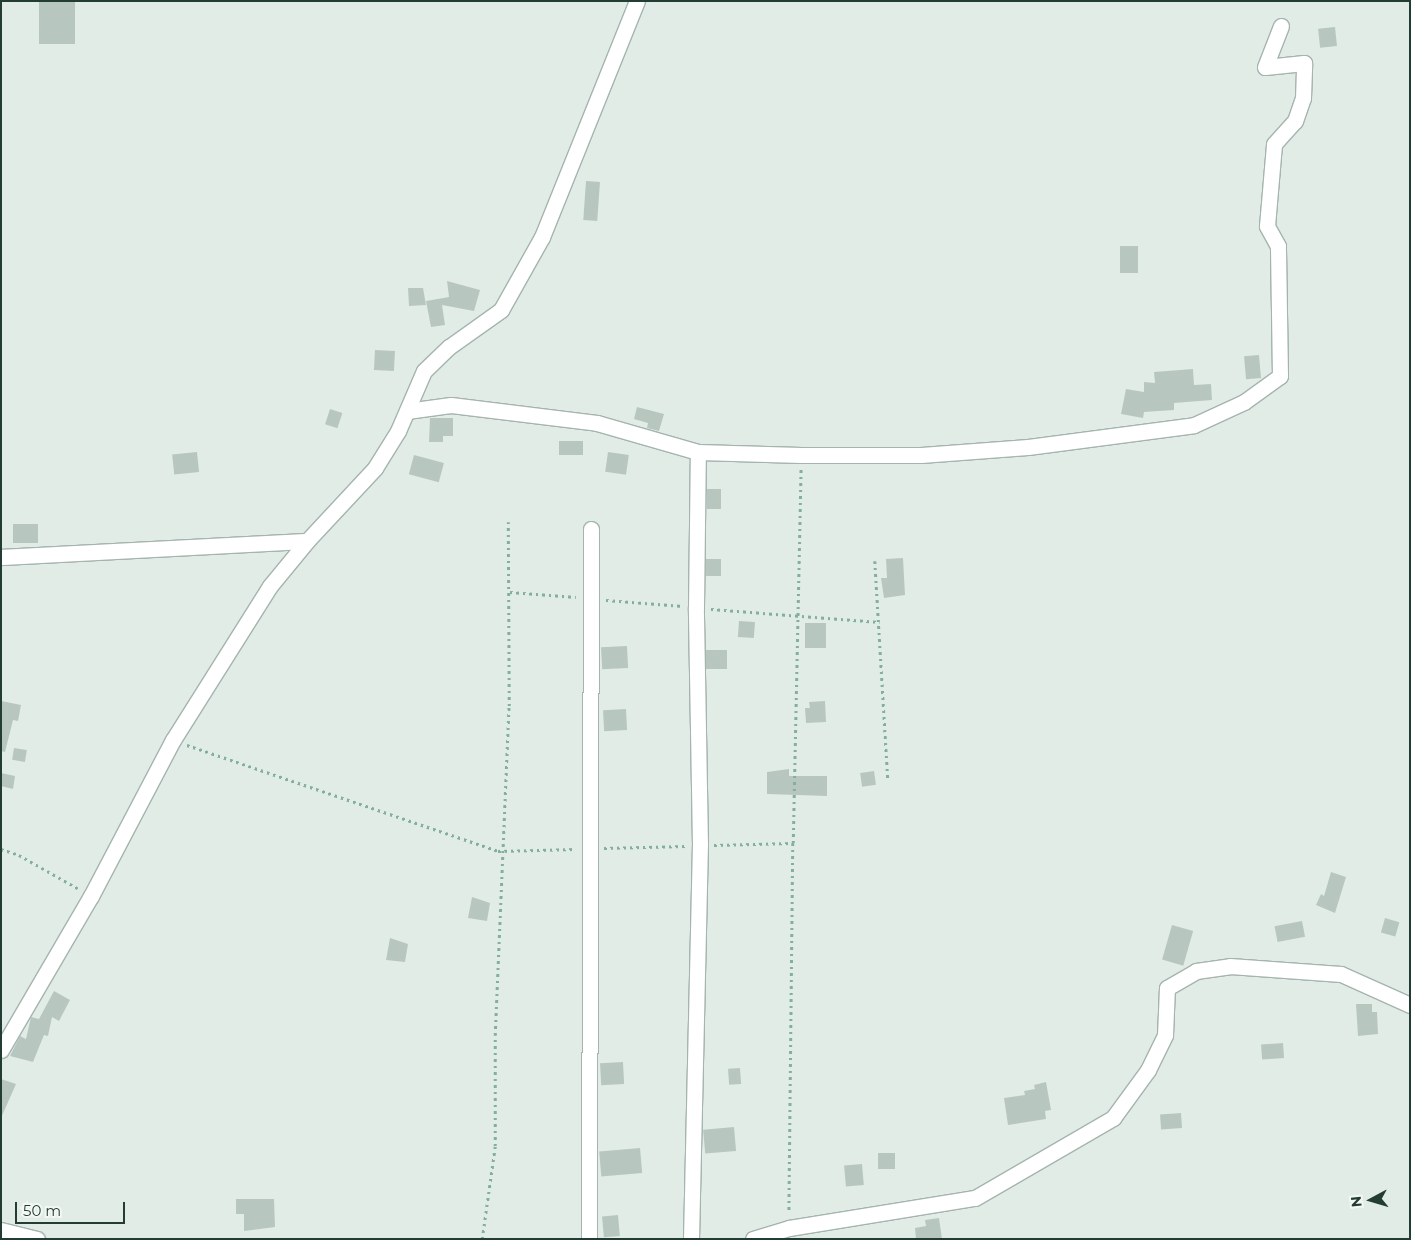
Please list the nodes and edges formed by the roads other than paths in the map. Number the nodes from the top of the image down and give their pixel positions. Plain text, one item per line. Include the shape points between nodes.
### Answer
1 (637, 1) edge
2 (1281, 26) dead end
3 (407, 411) junction
4 (698, 452) junction
5 (591, 529) dead end
6 (307, 541) junction
7 (1, 557) edge
8 (1410, 1005) edge
9 (1, 1050) edge
10 (3, 1233) edge
11 (37, 1239) edge
12 (589, 1239) edge
13 (691, 1239) edge
14 (752, 1239) edge

1 - 3 street via 542,237 501,310 449,347 424,371
2 - 4 street via 1265,67 1304,63 1303,98 1295,121 1274,144 1267,226 1278,246 1280,376 1244,402 1194,425 1055,444 921,455
3 - 4 street via 451,405 597,424
3 - 6 street via 375,468
4 - 13 street via 696,608 700,845
5 - 12 street
6 - 7 street
6 - 9 street via 270,586 174,740 91,896
8 - 14 street via 1341,974 1230,966 1196,971 1167,988 1165,1035 1148,1070 1113,1118 976,1198 789,1228
10 - 11 street

